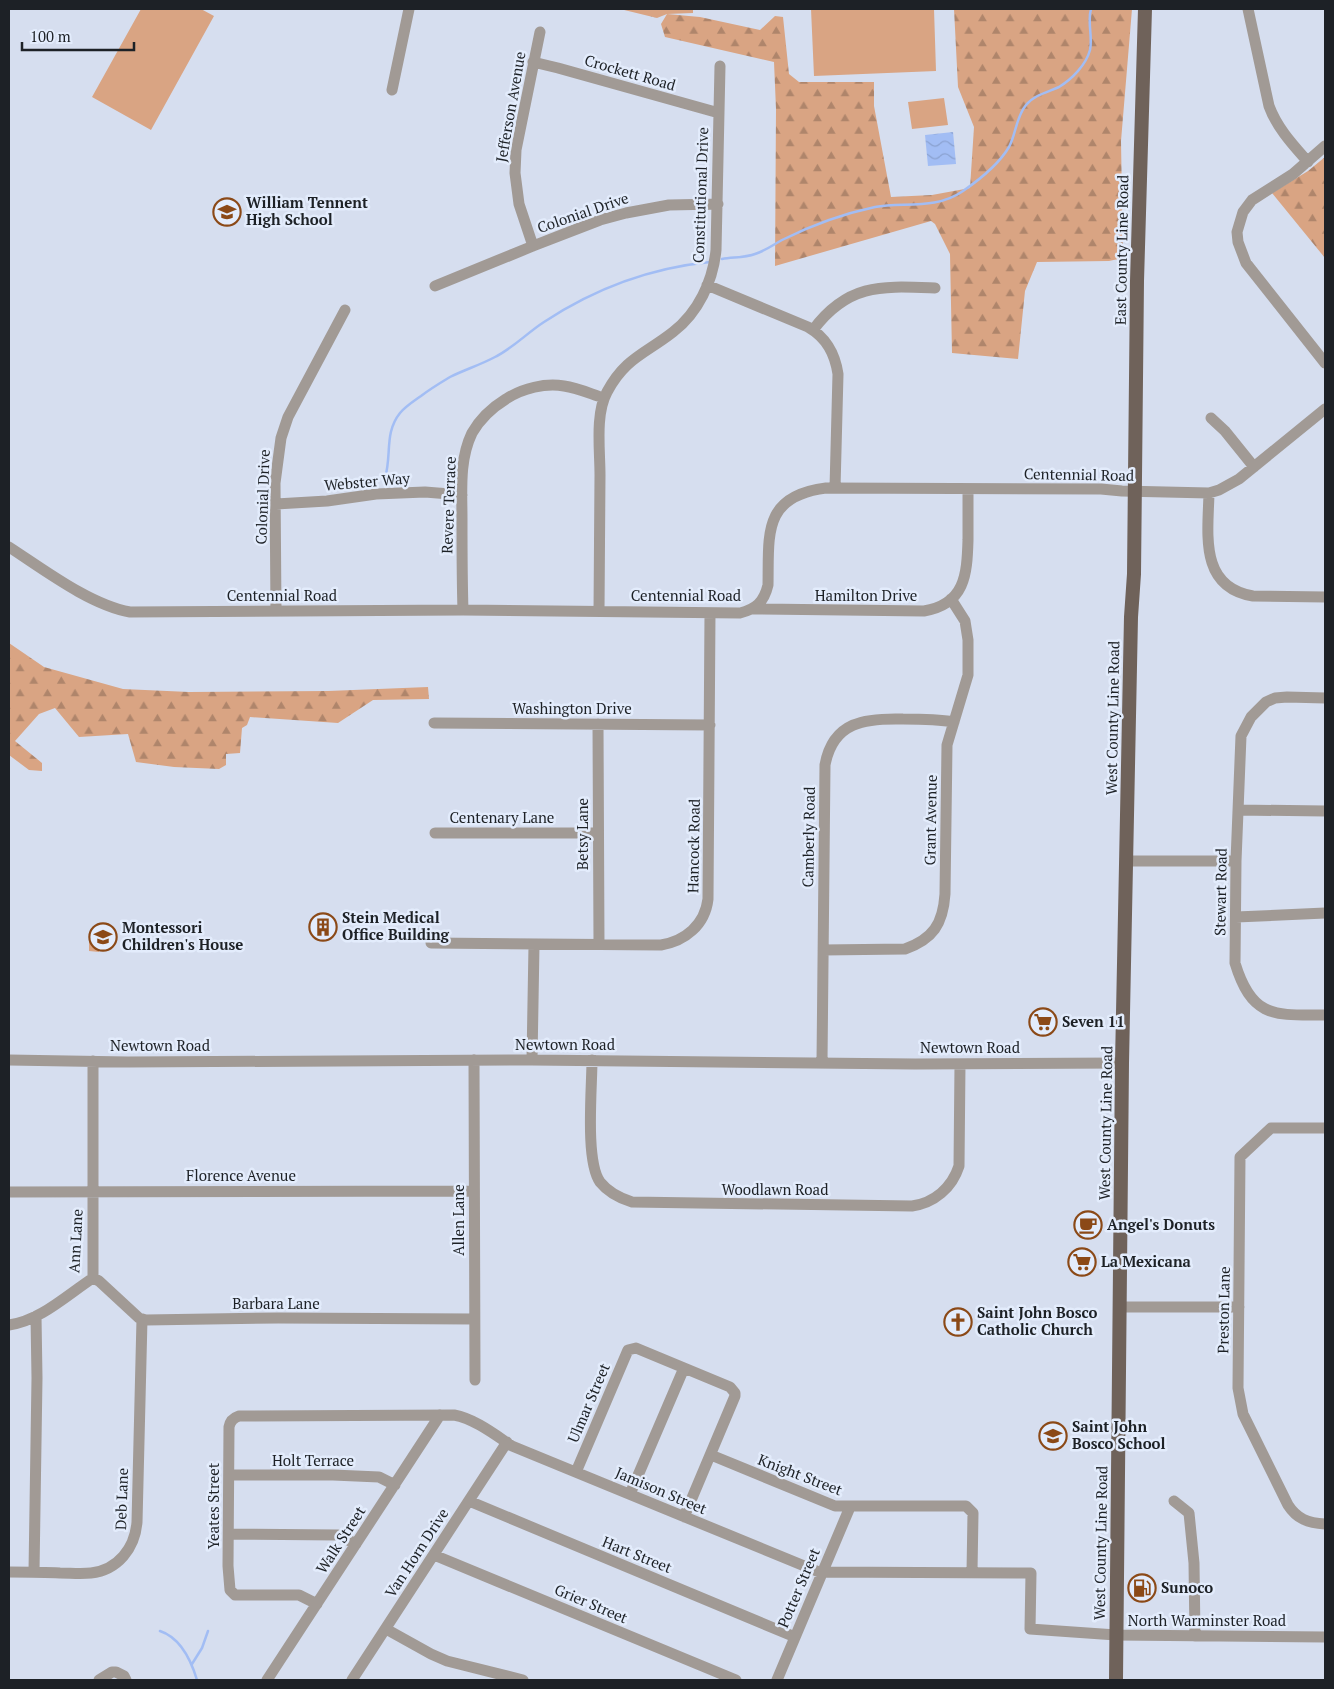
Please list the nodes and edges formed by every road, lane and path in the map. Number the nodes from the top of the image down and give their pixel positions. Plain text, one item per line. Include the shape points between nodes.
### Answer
1 (408, 9) edge
2 (1145, 9) edge
3 (1248, 9) edge
4 (540, 32) dead end
5 (533, 62) junction
6 (720, 66) dead end
7 (392, 90) dead end
8 (719, 114) junction
9 (1325, 146) edge
10 (1308, 162) junction
11 (718, 204) junction
12 (533, 246) junction
13 (708, 285) junction
14 (435, 286) dead end
15 (935, 288) dead end
16 (345, 310) dead end
17 (813, 330) junction
18 (1325, 363) edge
19 (604, 398) junction
20 (1325, 409) edge
21 (1211, 418) dead end
22 (1254, 467) junction
23 (835, 488) junction
24 (968, 490) junction
25 (1135, 491) junction
26 (1209, 493) junction
27 (462, 495) junction
28 (276, 504) junction
29 (9, 547) edge
30 (1325, 597) edge
31 (951, 599) junction
32 (754, 609) junction
33 (463, 610) junction
34 (276, 611) junction
35 (599, 611) junction
36 (710, 613) junction
37 (1325, 698) edge
38 (954, 722) junction
39 (434, 723) dead end
40 (598, 724) junction
41 (710, 725) junction
42 (1238, 810) junction
43 (1325, 811) edge
44 (435, 833) dead end
45 (598, 834) junction
46 (1236, 861) junction
47 (1126, 862) junction
48 (1325, 913) edge
49 (1236, 917) junction
50 (431, 943) dead end
51 (599, 944) junction
52 (534, 945) junction
53 (823, 950) junction
54 (1325, 1015) edge
55 (9, 1060) edge
56 (474, 1060) junction
57 (532, 1060) junction
58 (592, 1060) junction
59 (93, 1061) junction
60 (822, 1062) junction
61 (1122, 1063) junction
62 (960, 1064) junction
63 (1325, 1128) edge
64 (93, 1191) junction
65 (474, 1191) junction
66 (9, 1192) edge
67 (93, 1278) junction
68 (1120, 1307) junction
69 (1239, 1307) junction
70 (36, 1316) junction
71 (142, 1319) junction
72 (474, 1319) junction
73 (9, 1325) edge
74 (684, 1368) junction
75 (475, 1380) dead end
76 (440, 1415) junction
77 (231, 1420) joint
78 (507, 1442) junction
79 (711, 1455) junction
80 (576, 1472) junction
81 (229, 1475) junction
82 (395, 1484) junction
83 (630, 1494) junction
84 (1174, 1501) dead end
85 (469, 1502) junction
86 (850, 1507) junction
87 (684, 1517) junction
88 (1325, 1524) edge
89 (229, 1534) junction
90 (356, 1544) junction
91 (434, 1555) junction
92 (9, 1572) edge
93 (34, 1572) junction
94 (972, 1572) junction
95 (822, 1573) junction
96 (317, 1604) junction
97 (386, 1629) junction
98 (1030, 1629) joint
99 (1116, 1635) junction
100 (1195, 1636) junction
101 (795, 1637) junction
102 (1325, 1637) edge
103 (123, 1676) edge
104 (99, 1680) edge
105 (267, 1680) edge
106 (352, 1680) edge
107 (523, 1680) edge
108 (736, 1680) edge
109 (777, 1680) edge
110 (1116, 1680) edge

1 - 7 street
2 - 25 main road, East County Line Road
3 - 10 street via 1272,115
4 - 5 street, Jefferson Avenue
5 - 8 street, Crockett Road
5 - 12 street, Jefferson Avenue via 516,150 515,173 519,204
6 - 8 street, Constitutional Drive
8 - 11 street, Constitutional Drive
9 - 10 street
10 - 18 street via 1252,200 1243,212 1237,232 1241,254 1252,272
11 - 12 street, Colonial Drive via 669,205 626,213
11 - 13 street, Constitutional Drive via 716,258
12 - 14 street, Colonial Drive
13 - 17 street
13 - 19 street, Constitutional Drive via 680,327 629,362
15 - 17 street via 892,286 855,294 835,306
16 - 28 street, Colonial Drive via 282,431 277,460
17 - 23 street via 828,345 838,374
19 - 27 street, Revere Terrace via 564,386 546,386 528,388 502,402 482,419 471,435 464,458
19 - 35 street, Constitutional Drive via 600,433
20 - 22 street, Centennial Road
21 - 22 street
22 - 26 street, Centennial Road via 1228,486
23 - 24 street, Centennial Road
23 - 32 street, Centennial Road via 804,492 780,508 769,536 766,593
24 - 25 street, Centennial Road
24 - 31 street via 966,573
25 - 26 street, Centennial Road
25 - 47 main road, West County Line Road
26 - 30 street via 1208,550 1214,569 1227,585 1253,596
27 - 28 street, Webster Way via 424,492 376,494
27 - 33 street, Revere Terrace
28 - 34 street, Colonial Drive
29 - 34 street, Centennial Road via 88,597 121,611
31 - 32 street, Hamilton Drive via 924,611
31 - 38 street, Grant Avenue via 965,621 968,640 966,684
32 - 36 street, Centennial Road via 740,613
33 - 34 street, Centennial Road
33 - 35 street, Centennial Road
35 - 36 street, Centennial Road
36 - 41 street, Hancock Road
37 - 42 street, Stewart Road via 1275,698 1258,709 1241,736
38 - 53 street, Grant Avenue via 947,745 945,894 938,924 928,938 905,949
38 - 53 street, Camberly Road via 879,718 863,721 845,730 830,750 826,765
39 - 40 street, Washington Drive
40 - 41 street, Washington Drive
40 - 45 street, Betsy Lane
41 - 51 street, Hancock Road via 708,899 705,913 693,930 671,943
42 - 43 street
42 - 46 street, Stewart Road
44 - 45 street, Centenary Lane
45 - 51 street, Betsy Lane
46 - 47 street
46 - 49 street, Stewart Road
47 - 61 main road, West County Line Road
48 - 49 street
49 - 54 street, Stewart Road via 1235,963 1250,997 1268,1012 1280,1015
50 - 52 street, Hancock Road
51 - 52 street, Hancock Road
52 - 57 street
53 - 60 street, Camberly Road
55 - 59 street, Newtown Road
56 - 57 street, Newtown Road
56 - 59 street, Newtown Road
56 - 65 street, Allen Lane
57 - 58 street, Newtown Road
58 - 60 street, Newtown Road
58 - 62 street, Woodlawn Road via 592,1163 599,1181 623,1199 632,1202 912,1206 938,1196 952,1181 959,1166
59 - 64 street, Ann Lane
60 - 62 street, Newtown Road
61 - 62 street, Newtown Road
61 - 68 main road, West County Line Road
63 - 69 street, Preston Lane via 1272,1128 1240,1158
64 - 65 street, Florence Avenue
64 - 66 street, Florence Avenue
64 - 67 street, Ann Lane
65 - 72 street, Allen Lane
67 - 70 street, Ann Lane
67 - 71 street
68 - 69 street
68 - 99 main road, West County Line Road
69 - 88 street, Preston Lane via 1238,1388 1243,1414 1292,1512 1306,1522
70 - 73 street, Ann Lane via 26,1322
70 - 93 street
71 - 72 street, Barbara Lane
71 - 93 street, Deb Lane via 134,1540 118,1562 100,1571
72 - 75 street, Allen Lane
74 - 79 street via 730,1387 735,1393
74 - 80 street, Ulmar Street via 636,1348 626,1352
74 - 83 street
76 - 77 street, Jamison Street via 239,1416
76 - 78 street, Jamison Street via 462,1416
76 - 82 street, Walk Street
77 - 81 street, Yeates Street
78 - 80 street, Jamison Street
78 - 85 street, Van Horn Drive
79 - 86 street, Knight Street via 827,1504
79 - 87 street
80 - 83 street, Jamison Street
81 - 82 street, Holt Terrace via 379,1477
81 - 89 street, Yeates Street
82 - 90 street, Walk Street
83 - 87 street, Jamison Street
84 - 100 street via 1189,1513 1194,1563
85 - 91 street, Van Horn Drive
85 - 101 street, Hart Street
86 - 94 street, Knight Street via 962,1506 971,1509
86 - 95 street, Potter Street
87 - 95 street, Jamison Street
89 - 90 street via 331,1534
89 - 96 street, Yeates Street via 230,1590 235,1595 299,1595
90 - 96 street, Walk Street
91 - 97 street, Van Horn Drive
91 - 108 street, Grier Street
92 - 93 street, Deb Lane
94 - 95 street, Jamison Street
94 - 98 street, Jamison Street via 1031,1573
95 - 101 street, Potter Street
96 - 105 street, Walk Street
97 - 106 street, Van Horn Drive
97 - 107 street via 447,1661
98 - 99 street, North Warminster Road
99 - 100 street, North Warminster Road
99 - 110 main road
100 - 102 street, North Warminster Road
101 - 109 street, Potter Street
103 - 104 street via 112,1672

